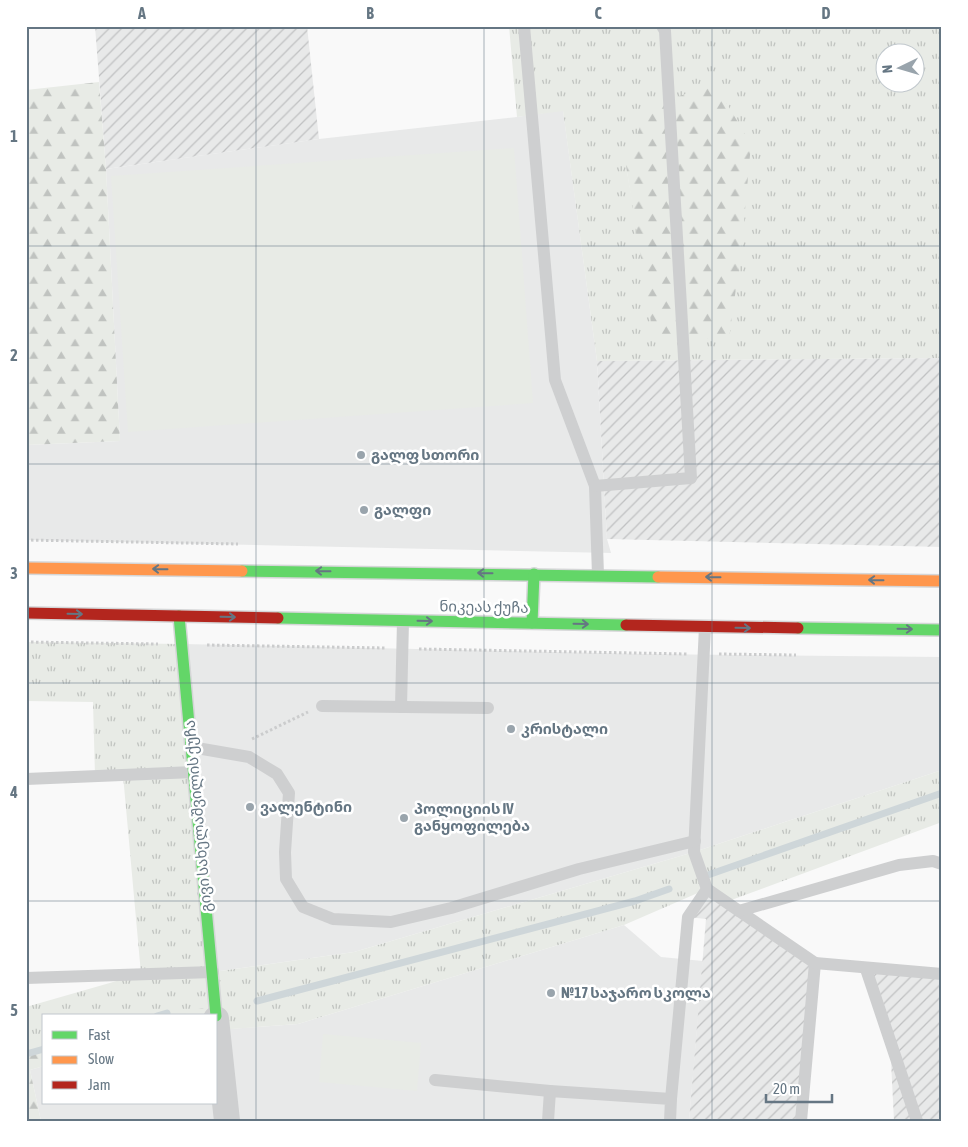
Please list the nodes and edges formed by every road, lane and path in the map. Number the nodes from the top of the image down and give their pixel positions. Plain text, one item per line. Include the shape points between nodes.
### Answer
1 (524, 26) edge
2 (664, 28) edge
3 (596, 486) junction
4 (26, 540) edge
5 (120, 541) dead end
6 (26, 568) edge
7 (534, 574) junction
8 (598, 575) junction
9 (942, 581) edge
10 (26, 613) edge
11 (179, 616) junction
12 (404, 621) junction
13 (532, 623) junction
14 (705, 627) junction
15 (942, 630) edge
16 (26, 642) edge
17 (182, 644) junction
18 (388, 648) dead end
19 (418, 649) dead end
20 (703, 654) junction
21 (803, 655) dead end
22 (322, 706) joint
23 (401, 707) junction
24 (488, 708) dead end
25 (191, 747) junction
26 (222, 754) junction
27 (194, 772) junction
28 (26, 779) edge
29 (695, 841) junction
30 (942, 864) edge
31 (707, 889) junction
32 (739, 911) junction
33 (815, 963) junction
34 (866, 968) junction
35 (213, 972) junction
36 (942, 974) edge
37 (26, 978) edge
38 (216, 1014) edge
39 (218, 1039) edge
40 (435, 1080) dead end
41 (550, 1091) junction
42 (671, 1099) junction
43 (226, 1121) edge
44 (548, 1121) edge
45 (670, 1121) edge
46 (801, 1121) edge
47 (917, 1121) edge

1 - 3 lane via 555,380
2 - 3 lane via 691,478
3 - 8 lane
4 - 5 path
7 -> 6 main road
7 - 8 main road
7 - 13 main road
9 -> 8 main road
10 -> 11 main road, ნიკეას ქუჩა
11 -> 12 main road, ნიკეას ქუჩა
11 - 17 main road, გივი სახელაშვილის ქუჩა
12 -> 13 main road, ნიკეას ქუჩა
12 - 23 lane
13 -> 14 main road, ნიკეას ქუჩა
14 -> 15 main road, ნიკეას ქუჩა
14 - 20 lane
16 - 17 path
17 - 18 path
17 - 25 main road, გივი სახელაშვილის ქუჩა
19 - 20 path
20 - 21 path
20 - 29 lane
22 - 23 lane
22 - 26 path
23 - 24 lane
25 - 26 lane
25 - 27 main road, გივი სახელაშვილის ქუჩა
26 - 29 lane via 249,757 277,774 288,793 286,879 303,907 334,919 392,922 451,908 579,869
27 - 28 lane
27 - 35 main road, გივი სახელაშვილის ქუჩა
29 - 31 lane via 694,852
30 - 32 lane via 933,861 899,865
31 - 32 lane
31 - 42 lane via 688,917
32 - 33 lane
33 - 34 lane
33 - 46 lane
34 - 36 lane
34 - 47 lane
35 - 37 lane
35 - 38 main road, გივი სახელაშვილის ქუჩა
39 - 43 street, გივი სახელაშვილის ქუჩა
40 - 41 lane
41 - 42 lane
41 - 44 lane
42 - 45 lane

